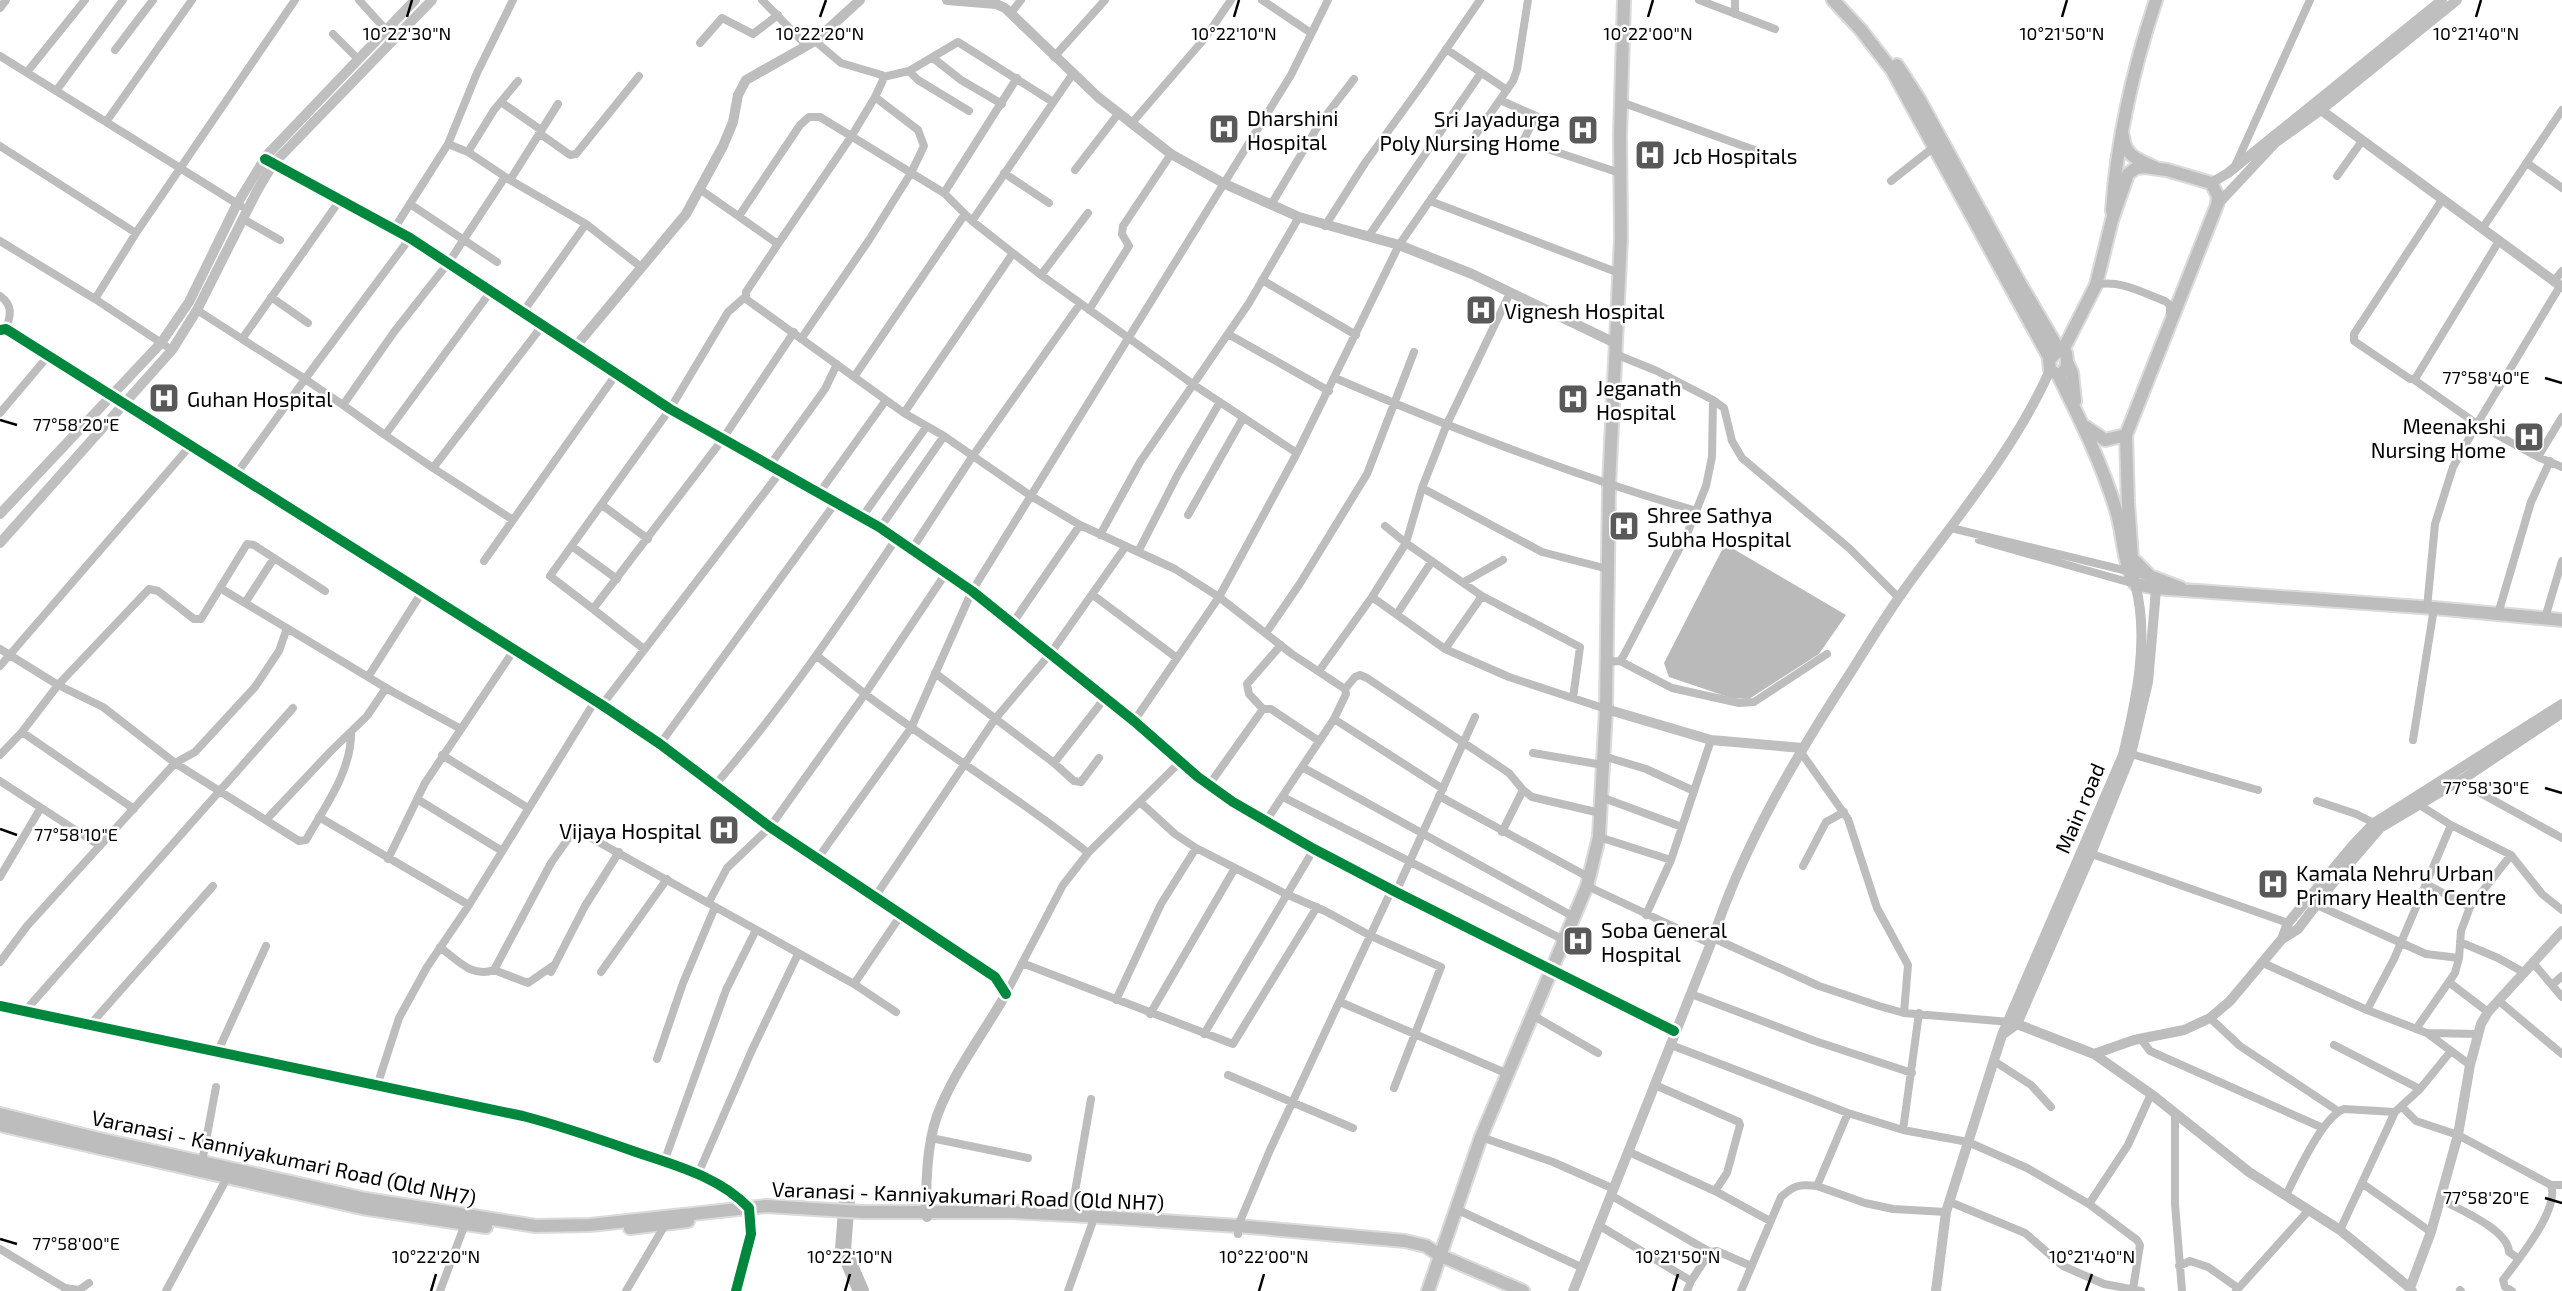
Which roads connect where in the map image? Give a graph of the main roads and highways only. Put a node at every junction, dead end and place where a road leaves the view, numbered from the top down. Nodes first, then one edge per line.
1 (415, 0) edge
2 (432, 0) edge
3 (1624, 0) edge
4 (1833, 0) edge
5 (1844, 0) edge
6 (2156, 0) edge
7 (2442, 0) edge
8 (2457, 0) edge
9 (2410, 34) junction
10 (2122, 125) junction
11 (269, 162) junction
12 (2158, 169) junction
13 (2211, 183) junction
14 (2217, 205) junction
15 (242, 211) junction
16 (2112, 220) junction
17 (2042, 322) junction
18 (2075, 326) junction
19 (2056, 361) junction
20 (119, 398) junction
21 (2080, 419) junction
22 (2126, 435) junction
23 (0, 514) edge
24 (0, 543) edge
25 (2132, 578) junction
26 (2153, 582) junction
27 (2562, 620) edge
28 (1606, 709) junction
29 (1801, 750) junction
30 (2087, 852) junction
31 (2562, 931) edge
32 (0, 1114) edge
33 (0, 1125) edge
34 (179, 1162) junction
35 (750, 1212) junction
36 (926, 1214) junction
37 (546, 1230) junction
38 (1238, 1230) junction
39 (1439, 1255) junction
40 (2410, 1290) edge
41 (1420, 1291) edge
42 (1428, 1291) edge
43 (1523, 1291) edge
44 (1573, 1291) edge
45 (1937, 1291) edge

1 - 11 main road
2 - 11 main road
3 - 28 main road
4 - 19 main road
5 - 17 main road
6 - 10 main road
7 - 9 main road
8 - 9 main road
9 - 13 main road
9 - 14 main road
10 - 12 main road
10 - 16 main road
11 - 15 main road
12 - 13 main road
12 - 16 main road
13 - 14 main road
14 - 22 main road
15 - 20 main road
15 - 20 main road
16 - 18 main road
17 - 18 main road
17 - 19 main road
18 - 19 main road
19 - 21 main road
19 - 21 main road
19 - 29 main road
20 - 23 main road
20 - 24 main road
21 - 22 main road
21 - 25 main road
22 - 26 main road
25 - 26 main road
25 - 30 main road, Main road
26 - 27 main road
26 - 30 main road, Main road
28 - 29 main road
28 - 39 main road
29 - 44 main road
30 - 45 main road, Main road
31 - 40 main road
32 - 34 main road, Varanasi - Kanniyakumari Road (Old NH7)
33 - 34 main road, Varanasi - Kanniyakumari Road (Old NH7)
34 - 37 main road, Varanasi - Kanniyakumari Road (Old NH7)
34 - 37 main road, Varanasi - Kanniyakumari Road (Old NH7)
35 - 36 main road, Varanasi - Kanniyakumari Road (Old NH7)
35 - 37 main road, Varanasi - Kanniyakumari Road (Old NH7)
35 - 37 main road, Varanasi - Kanniyakumari Road (Old NH7)
36 - 38 main road, Varanasi - Kanniyakumari Road (Old NH7)
36 - 38 main road, Varanasi - Kanniyakumari Road (Old NH7)
38 - 39 main road, Varanasi - Kanniyakumari Road (Old NH7)
39 - 41 main road
39 - 42 main road
39 - 43 main road, Varanasi - Kanniyakumari Road (Old NH7)

